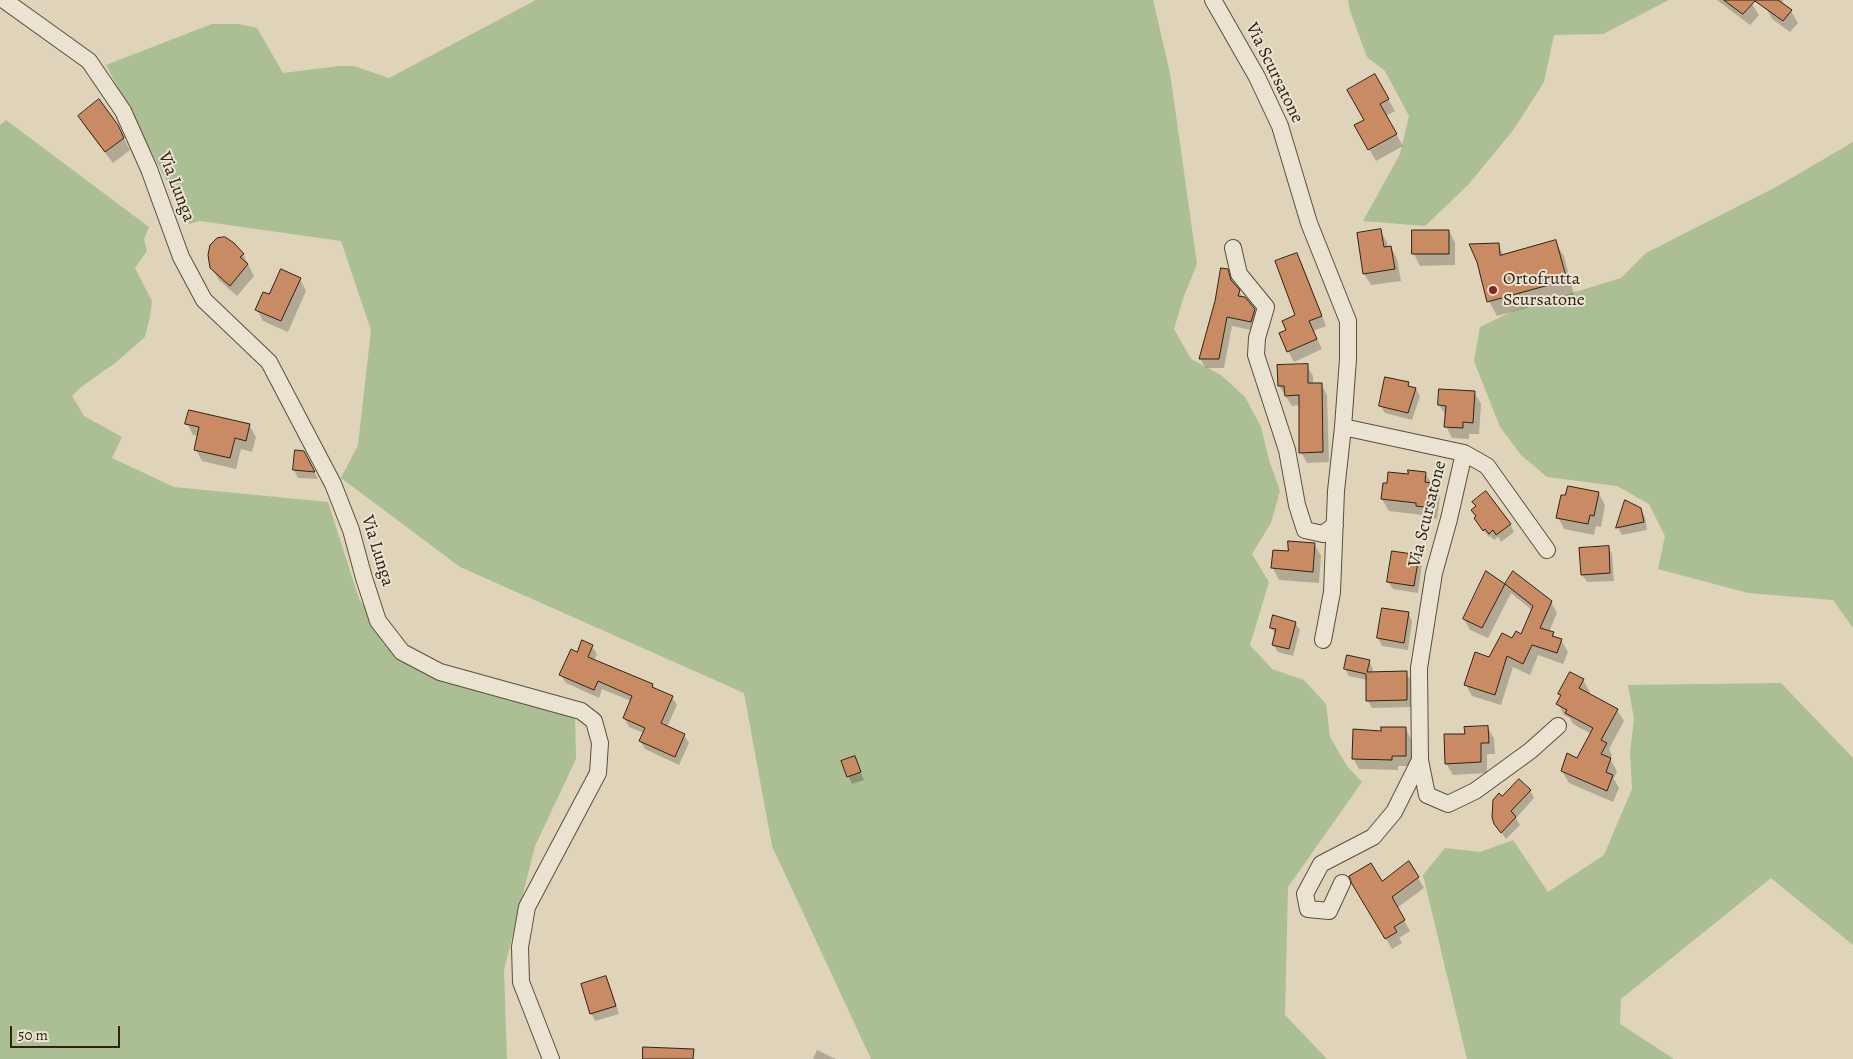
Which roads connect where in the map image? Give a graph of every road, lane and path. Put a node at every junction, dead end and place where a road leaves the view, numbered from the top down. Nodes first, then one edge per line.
1 (4, 0) edge
2 (1213, 0) edge
3 (1233, 248) dead end
4 (1344, 427) junction
5 (1464, 453) junction
6 (1335, 525) junction
7 (1547, 550) dead end
8 (1323, 640) dead end
9 (1558, 726) dead end
10 (1420, 760) junction
11 (1342, 883) dead end
12 (551, 1059) edge

1 - 12 street, Via Lunga
2 - 4 street, Via Scursatone
3 - 6 street
4 - 5 street, Via Scursatone
4 - 6 street
5 - 7 street
5 - 10 street, Via Scursatone
6 - 8 street
9 - 10 street, Via Scursatone
10 - 11 street

